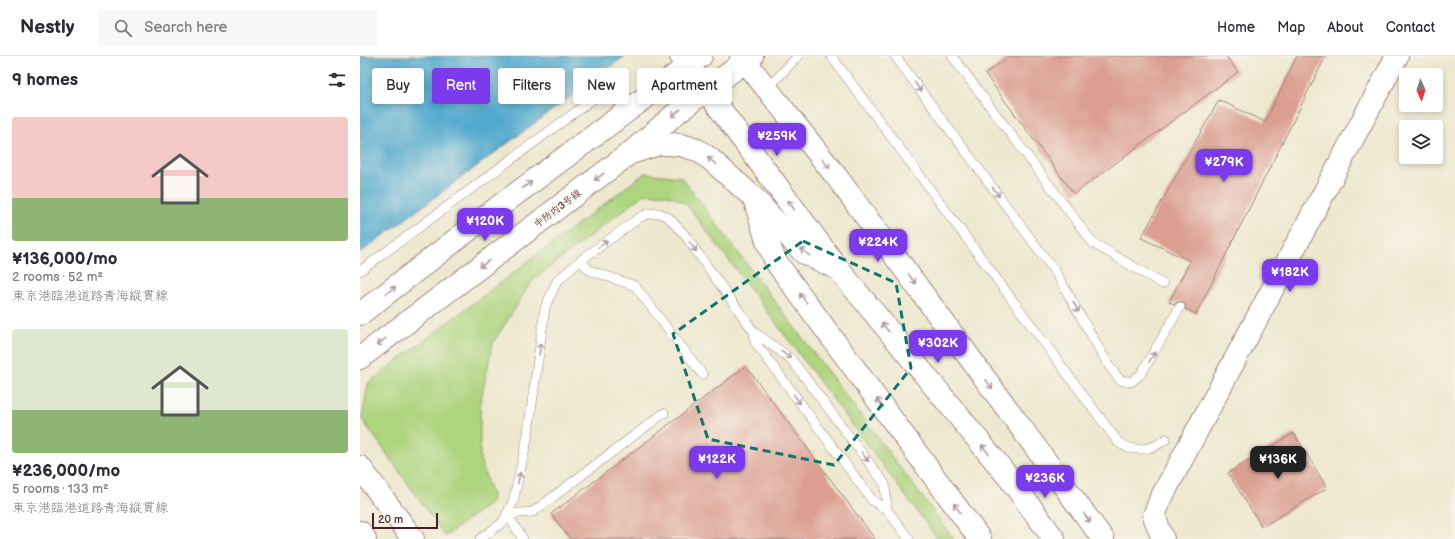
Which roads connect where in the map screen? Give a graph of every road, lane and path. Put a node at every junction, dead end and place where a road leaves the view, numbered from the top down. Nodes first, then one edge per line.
1 (798, 56) edge
2 (831, 56) edge
3 (895, 56) edge
4 (952, 56) edge
5 (1398, 56) edge
6 (746, 58) edge
7 (690, 59) edge
8 (695, 68) edge
9 (732, 69) edge
10 (767, 89) junction
11 (586, 104) edge
12 (689, 104) edge
13 (717, 104) edge
14 (630, 153) junction
15 (754, 198) junction
16 (582, 260) junction
17 (839, 270) junction
18 (360, 271) edge
19 (1162, 284) dead end
20 (1180, 307) dead end
21 (360, 314) edge
22 (754, 332) junction
23 (360, 358) edge
24 (703, 375) dead end
25 (664, 413) dead end
26 (1166, 439) dead end
27 (360, 467) edge
28 (887, 510) junction
29 (507, 514) junction
30 (360, 532) edge
31 (365, 539) edge
32 (413, 539) edge
33 (480, 539) edge
34 (523, 539) edge
35 (908, 539) edge
36 (980, 539) edge
37 (1054, 539) edge
38 (1103, 539) edge
39 (1163, 539) edge

1 - 10 lane
2 - 26 lane
3 -> 20 lane
4 - 19 lane
5 - 39 street
6 - 9 street, 中防内3号線
6 - 10 street
7 - 8 street
21 -> 7 street
10 -> 38 street
11 - 18 lane
12 -> 14 street, 中防内3号線
17 -> 13 street
15 -> 14 street
14 -> 23 street, 中防内3号線
17 -> 15 street
36 -> 15 street
16 -> 22 lane
16 - 24 lane
29 -> 16 lane
37 -> 17 street
22 -> 28 lane
22 -> 28 lane
25 - 29 lane
27 - 32 street
28 - 35 lane
29 - 33 lane
29 - 34 lane
30 - 31 street

